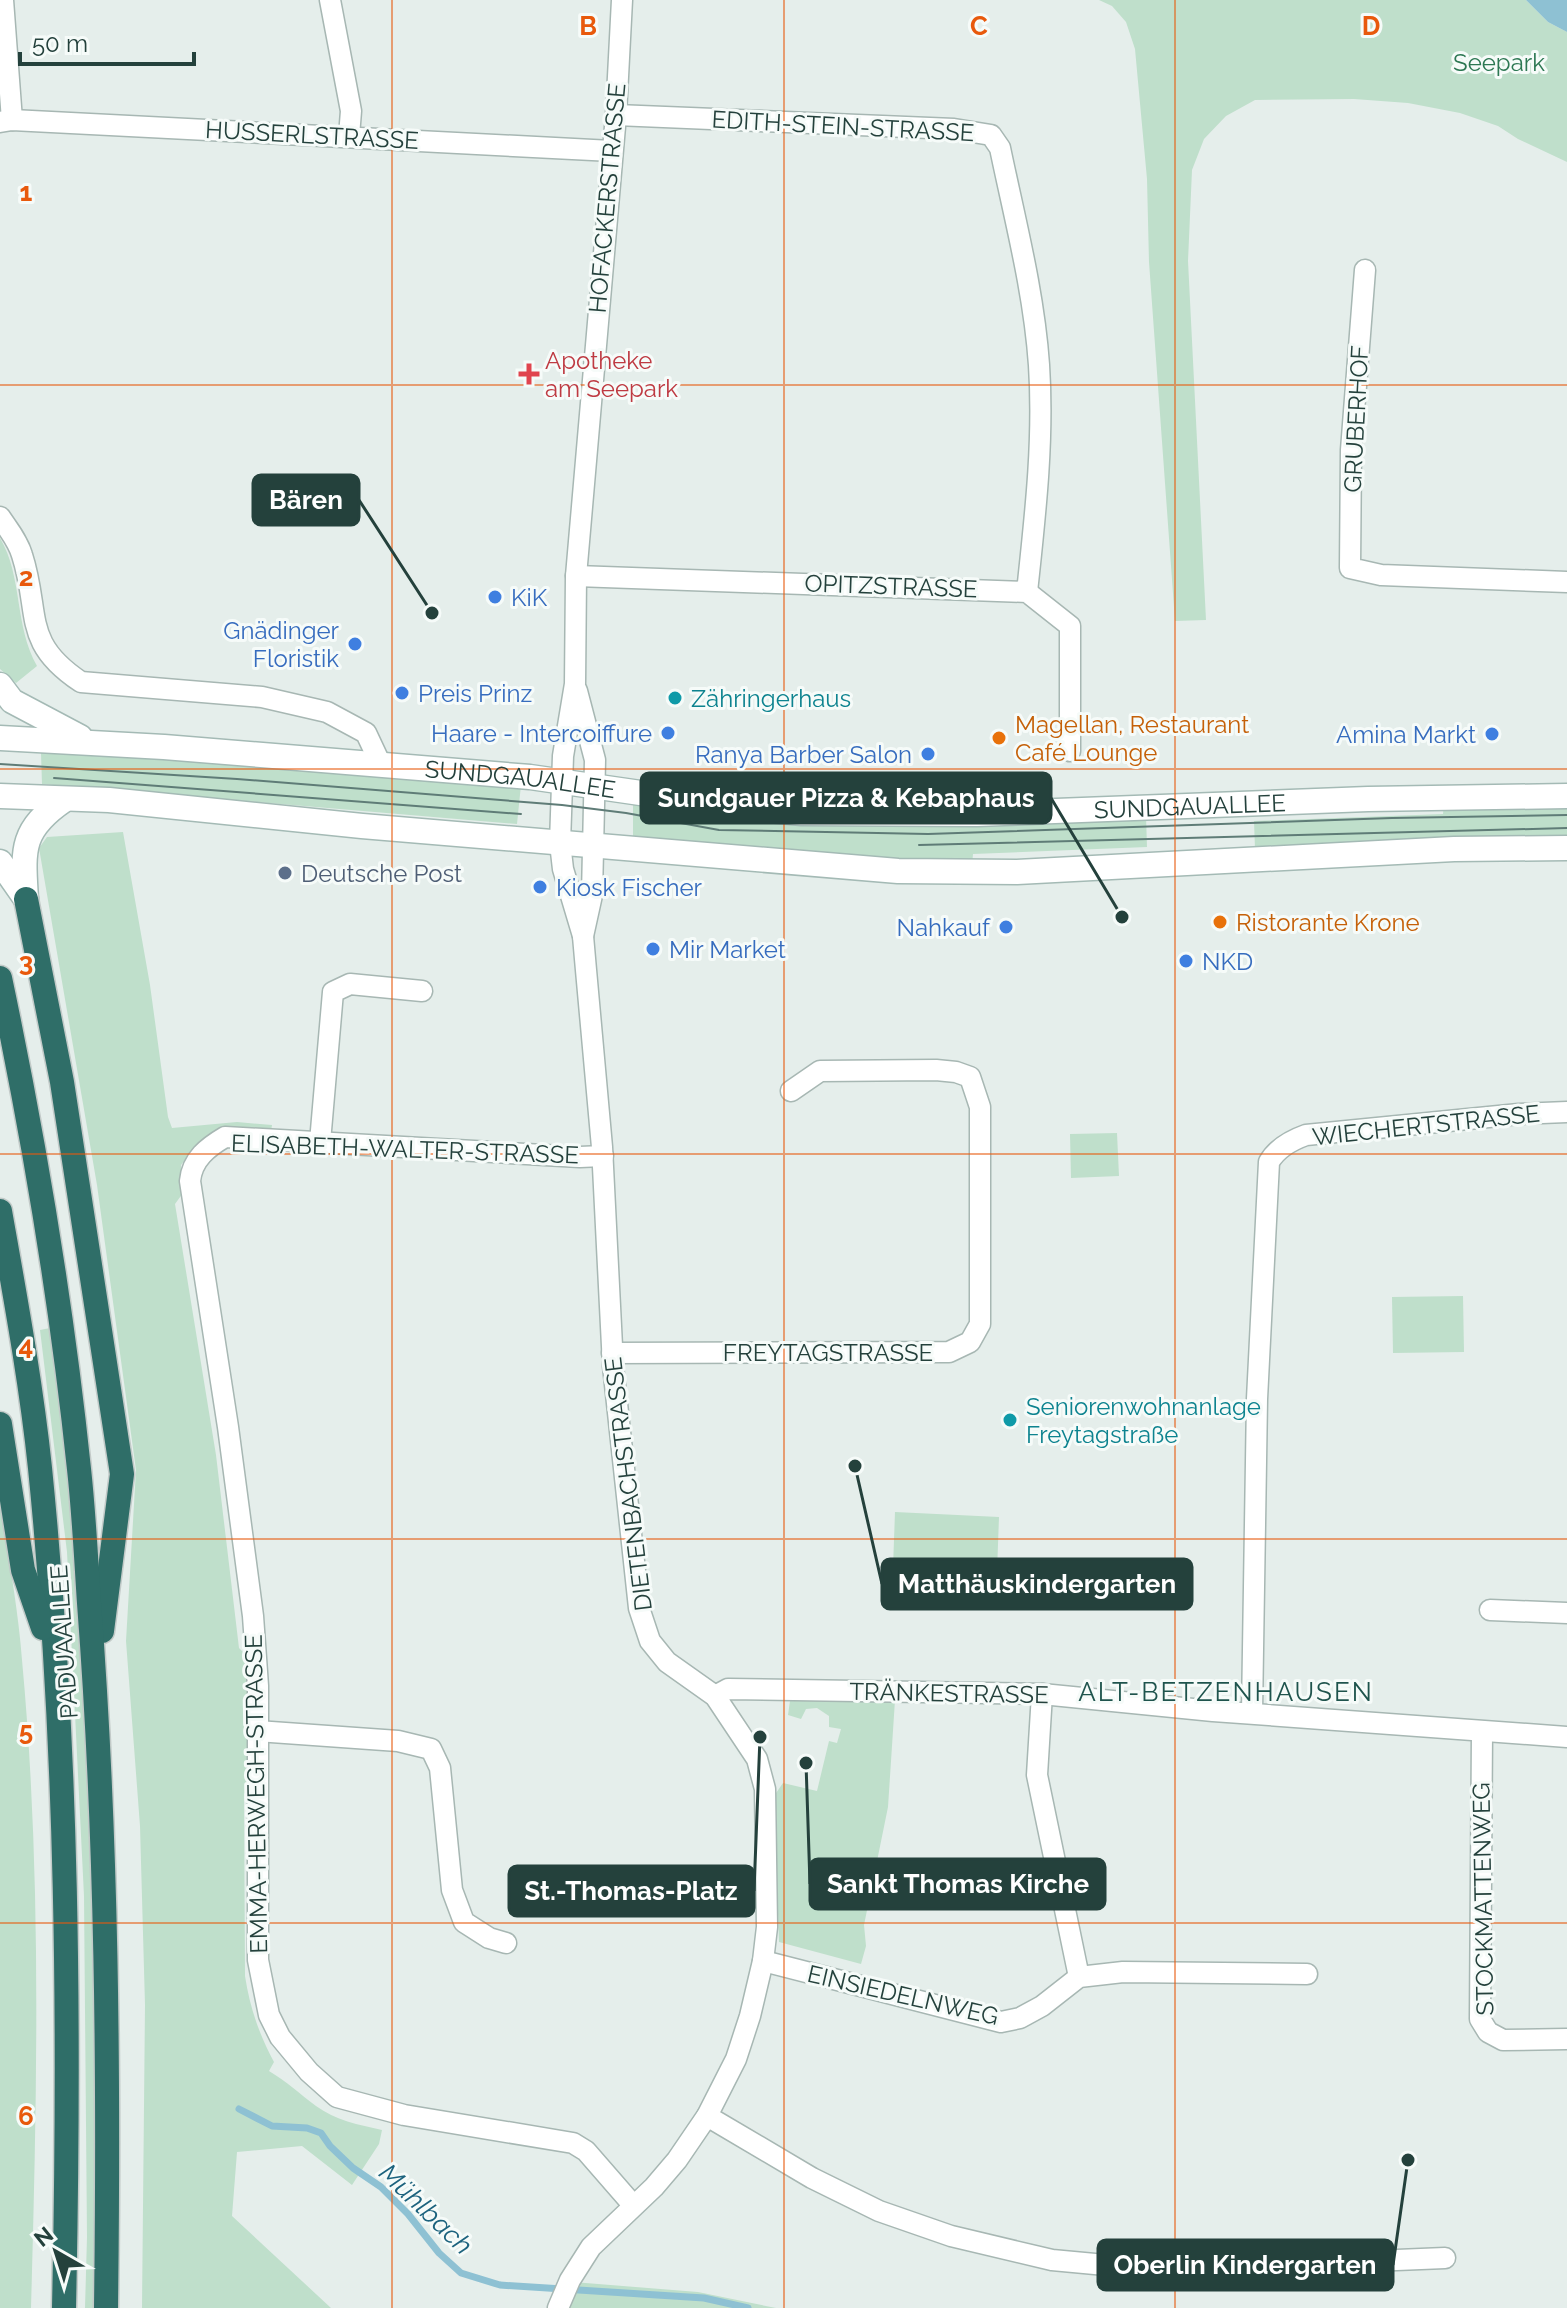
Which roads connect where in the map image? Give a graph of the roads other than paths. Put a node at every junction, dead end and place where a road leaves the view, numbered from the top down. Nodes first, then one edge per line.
1 (3, 0) edge
2 (330, 0) edge
3 (622, 0) edge
4 (616, 115) junction
5 (6, 121) edge
6 (349, 136) junction
7 (612, 151) junction
8 (1365, 270) dead end
9 (0, 517) edge
10 (576, 576) junction
11 (1567, 582) edge
12 (1027, 592) junction
13 (575, 684) junction
14 (0, 685) edge
15 (0, 738) edge
16 (44, 740) junction
17 (89, 742) junction
18 (1070, 751) dead end
19 (0, 752) edge
20 (381, 765) junction
21 (563, 794) junction
22 (0, 796) edge
23 (1567, 796) edge
24 (594, 798) junction
25 (64, 800) junction
26 (560, 843) junction
27 (593, 845) junction
28 (1567, 848) edge
29 (0, 862) edge
30 (26, 899) junction
31 (583, 936) junction
32 (0, 978) edge
33 (422, 991) dead end
34 (791, 1091) dead end
35 (1567, 1112) edge
36 (320, 1142) junction
37 (208, 1147) joint
38 (603, 1156) junction
39 (0, 1211) edge
40 (612, 1353) junction
41 (0, 1424) edge
42 (1490, 1610) dead end
43 (1567, 1613) edge
44 (55, 1664) junction
45 (96, 1685) junction
46 (1042, 1694) junction
47 (715, 1696) junction
48 (1252, 1712) junction
49 (257, 1731) junction
50 (1482, 1732) junction
51 (1567, 1737) edge
52 (506, 1943) dead end
53 (763, 1961) junction
54 (1307, 1974) dead end
55 (1079, 1977) junction
56 (1567, 2039) edge
57 (707, 2116) junction
58 (633, 2205) junction
59 (1445, 2258) dead end
60 (560, 2304) edge
61 (64, 2308) edge
62 (106, 2308) edge

1 - 5 street
2 - 6 street
3 - 4 street, HOFACKERSTRASSE
4 - 7 street, HOFACKERSTRASSE
4 - 12 street, EDITH-STEIN-STRASSE
5 - 6 street, HUSSERLSTRASSE
6 - 7 street, HUSSERLSTRASSE
7 - 10 street, HOFACKERSTRASSE
8 - 11 street, GRUBERHOF
9 - 20 street
10 - 12 street, OPITZSTRASSE
10 - 13 street, HOFACKERSTRASSE
12 - 18 street
13 - 21 street, HOFACKERSTRASSE
13 - 24 street, HOFACKERSTRASSE
14 - 17 street
15 - 16 street, SUNDGAUALLEE
16 - 17 street, SUNDGAUALLEE
16 - 19 street
17 - 20 street, SUNDGAUALLEE
20 - 21 street, SUNDGAUALLEE
21 - 24 street, SUNDGAUALLEE
21 - 26 street, DIETENBACHSTRASSE
22 - 25 street
23 - 24 street, SUNDGAUALLEE
24 - 27 street, DIETENBACHSTRASSE
25 - 26 street
25 - 30 street
26 - 27 street
26 - 31 street, DIETENBACHSTRASSE
27 - 28 street
27 - 31 street, DIETENBACHSTRASSE
29 - 30 street
30 - 45 highway
31 - 38 street, DIETENBACHSTRASSE
32 - 45 highway, PADUAALLEE
33 - 36 street
34 - 40 street, FREYTAGSTRASSE
35 - 48 street, WIECHERTSTRASSE
36 - 37 street, ELISABETH-WALTER-STRASSE
36 - 38 street, ELISABETH-WALTER-STRASSE
37 - 49 street, EMMA-HERWEGH-STRASSE
38 - 40 street, DIETENBACHSTRASSE
39 - 44 highway, PADUAALLEE
40 - 47 street, DIETENBACHSTRASSE
41 - 44 highway
42 - 43 street
44 - 61 highway, PADUAALLEE
45 - 62 highway, PADUAALLEE
46 - 47 street, TRÄNKESTRASSE
46 - 48 street, TRÄNKESTRASSE
46 - 55 street
47 - 53 street, DIETENBACHSTRASSE
48 - 50 street, TRÄNKESTRASSE
49 - 52 street
49 - 58 street, EMMA-HERWEGH-STRASSE
50 - 51 street, TRÄNKESTRASSE
50 - 56 street, STOCKMATTENWEG
53 - 55 street, EINSIEDELNWEG
53 - 57 street, DIETENBACHSTRASSE
54 - 55 street
57 - 58 street, DIETENBACHSTRASSE
57 - 59 street
58 - 60 street, DIETENBACHSTRASSE

